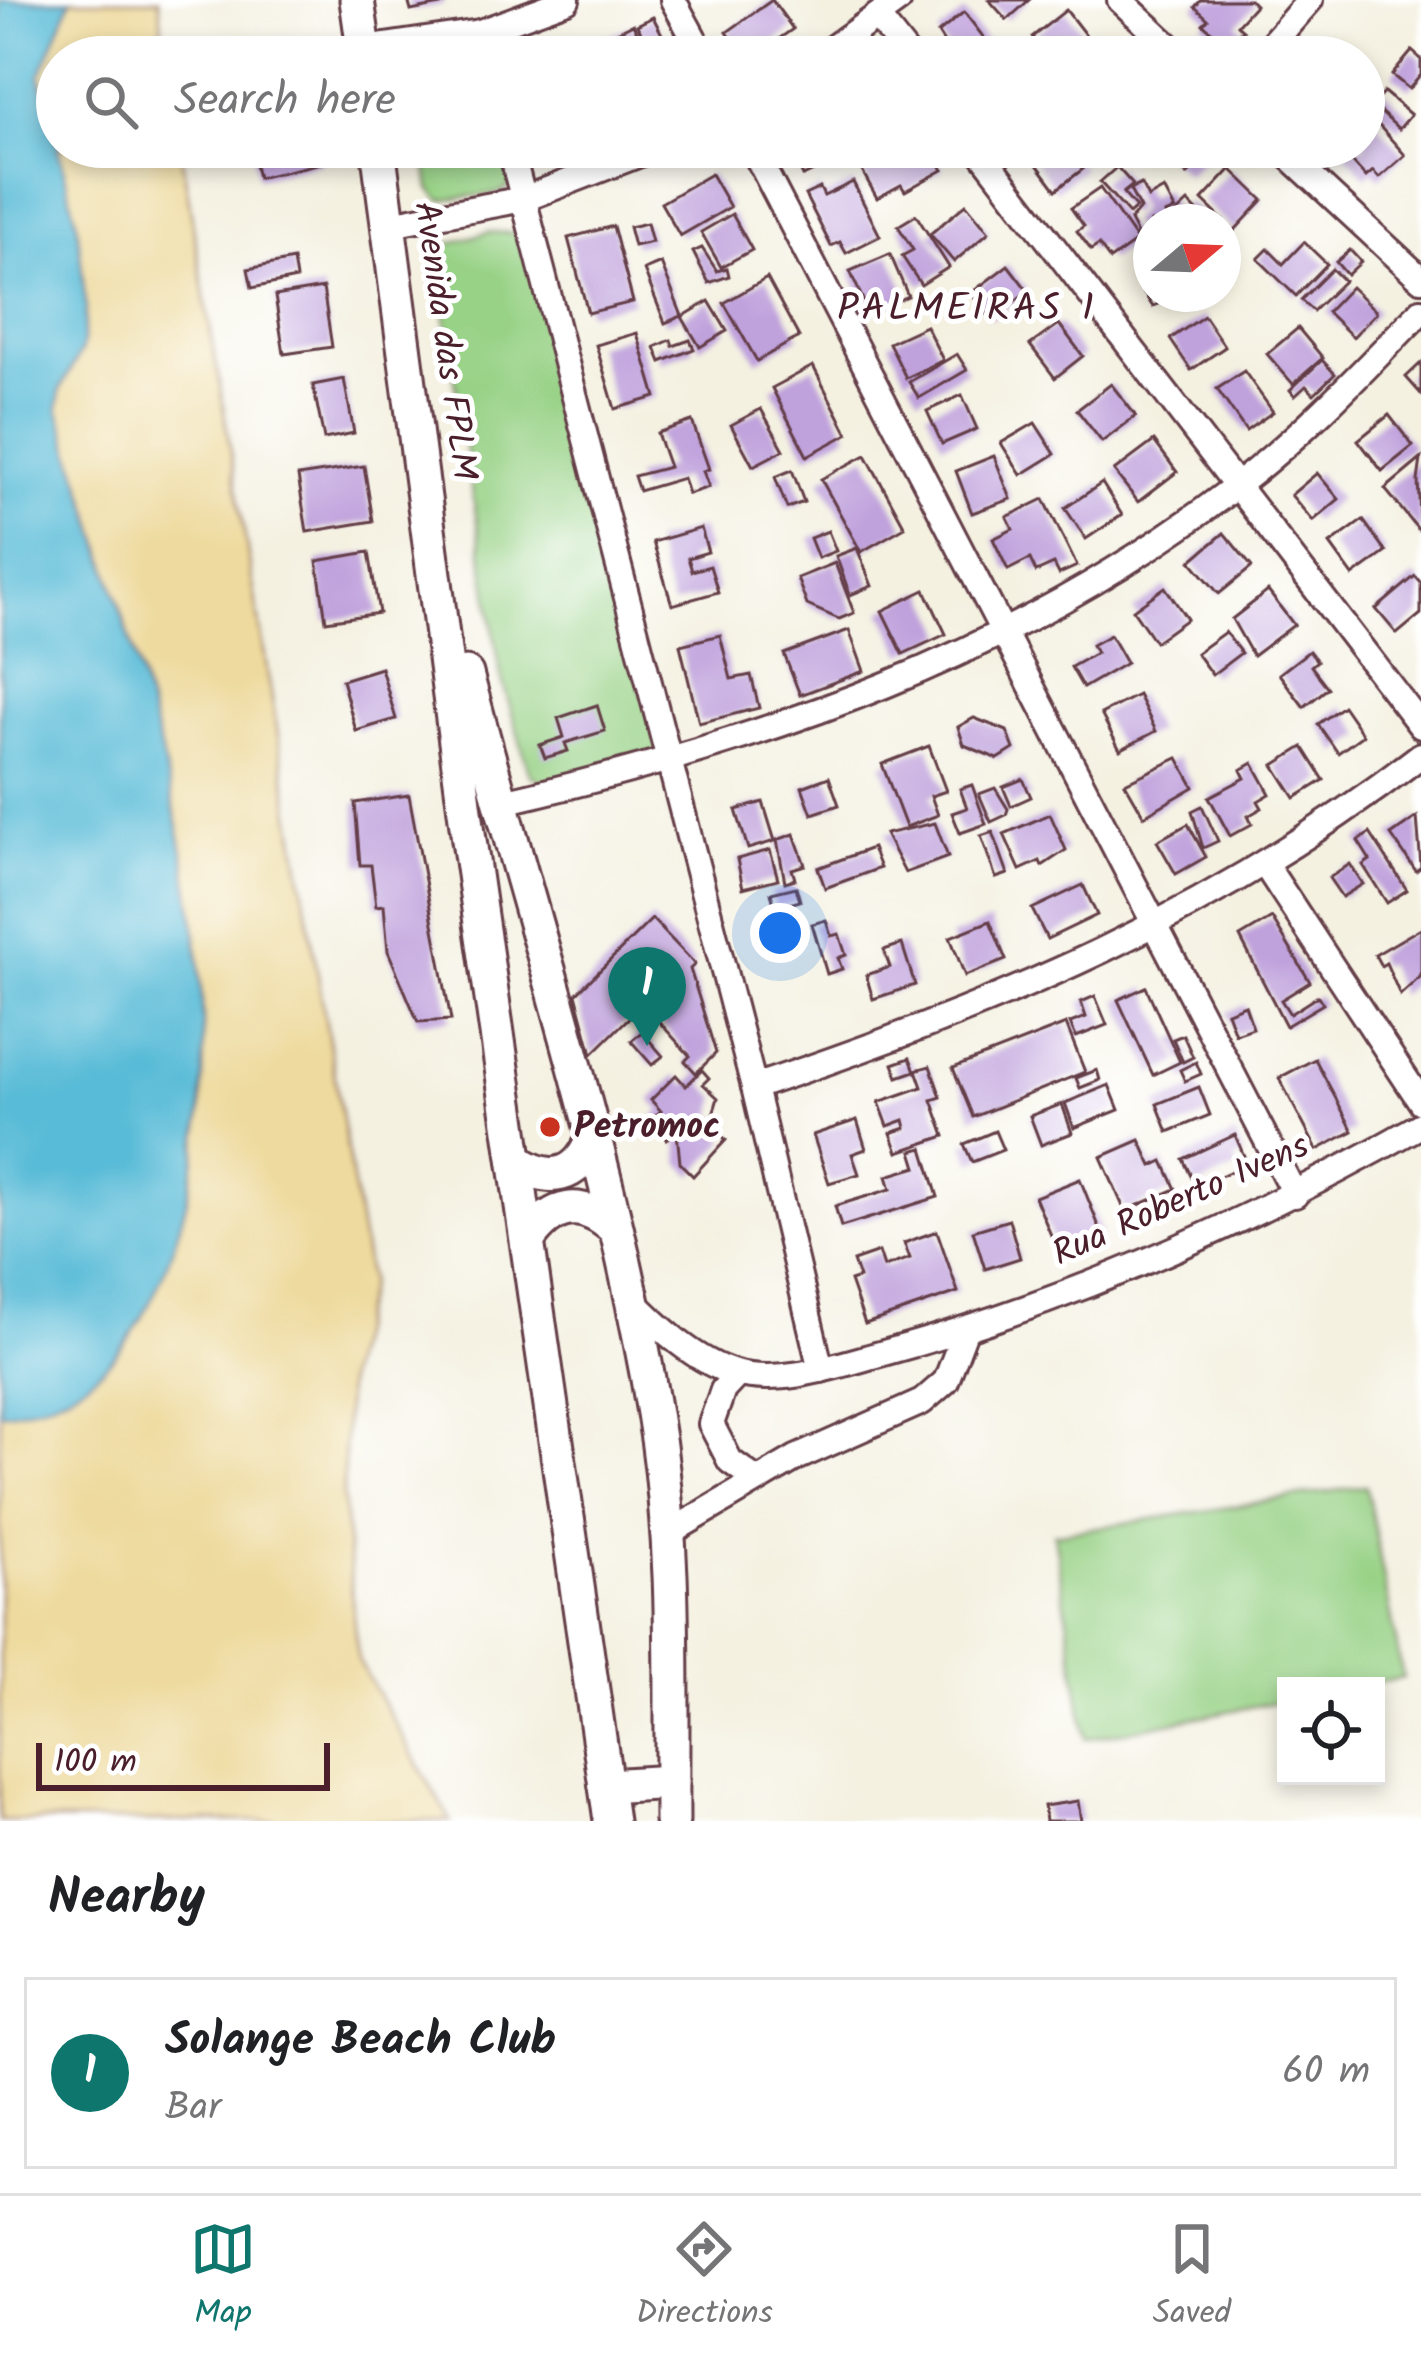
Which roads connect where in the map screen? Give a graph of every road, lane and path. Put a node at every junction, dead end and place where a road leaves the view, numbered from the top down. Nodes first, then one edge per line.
1 (357, 0) edge
2 (567, 0) edge
3 (673, 0) edge
4 (899, 0) edge
5 (1120, 0) edge
6 (1310, 0) edge
7 (879, 19) junction
8 (480, 32) junction
9 (362, 36) edge
10 (458, 36) edge
11 (481, 36) edge
12 (693, 36) edge
13 (853, 36) edge
14 (892, 36) edge
15 (1159, 36) edge
16 (1278, 36) edge
17 (381, 168) edge
18 (516, 168) edge
19 (604, 168) edge
20 (763, 168) edge
21 (993, 168) edge
22 (1302, 168) edge
23 (524, 199) junction
24 (390, 224) junction
25 (1421, 278) edge
26 (1421, 311) edge
27 (1236, 486) junction
28 (432, 545) junction
29 (1001, 632) junction
30 (1421, 726) edge
31 (1421, 755) edge
32 (667, 764) junction
33 (499, 803) junction
34 (1266, 866) junction
35 (1153, 929) junction
36 (754, 1087) junction
37 (1421, 1102) edge
38 (1421, 1125) edge
39 (592, 1141) junction
40 (518, 1162) junction
41 (1295, 1195) junction
42 (613, 1227) junction
43 (529, 1238) junction
44 (630, 1298) junction
45 (964, 1330) junction
46 (820, 1370) junction
47 (738, 1374) junction
48 (755, 1479) junction
49 (669, 1533) junction
50 (672, 1782) junction
51 (606, 1786) junction
52 (611, 1821) edge
53 (672, 1821) edge

1 - 9 street
2 - 8 street
3 - 12 street
4 - 7 street
5 - 15 street
6 - 16 street
7 - 13 street
7 - 14 street
8 - 10 street
8 - 11 street
17 - 24 street, Avenida das FPLM
18 - 23 street
19 - 23 street
20 - 29 street
21 - 27 street
22 - 25 street
23 - 24 street
23 - 32 street
24 - 28 street, Avenida das FPLM
26 - 27 street
27 - 29 street
27 - 30 street
28 - 33 street
28 - 40 street
29 - 32 street
29 - 35 street
31 - 34 street
32 - 33 street
32 - 36 street
33 - 39 street
34 - 35 street
34 - 37 street
35 - 36 street
35 - 41 street
36 - 46 street
38 - 41 street, Rua Roberto Ivens
39 - 40 street
39 - 42 street
40 - 43 street
41 - 45 street, Rua Roberto Ivens
42 - 43 street
42 - 44 street
43 - 51 street
44 - 47 street
44 - 49 street
45 - 46 street, Rua Roberto Ivens
45 - 48 street
46 - 47 street, Rua Roberto Ivens
47 - 48 street
48 - 49 street
49 - 50 street
50 - 51 street
50 - 53 street
51 - 52 street

